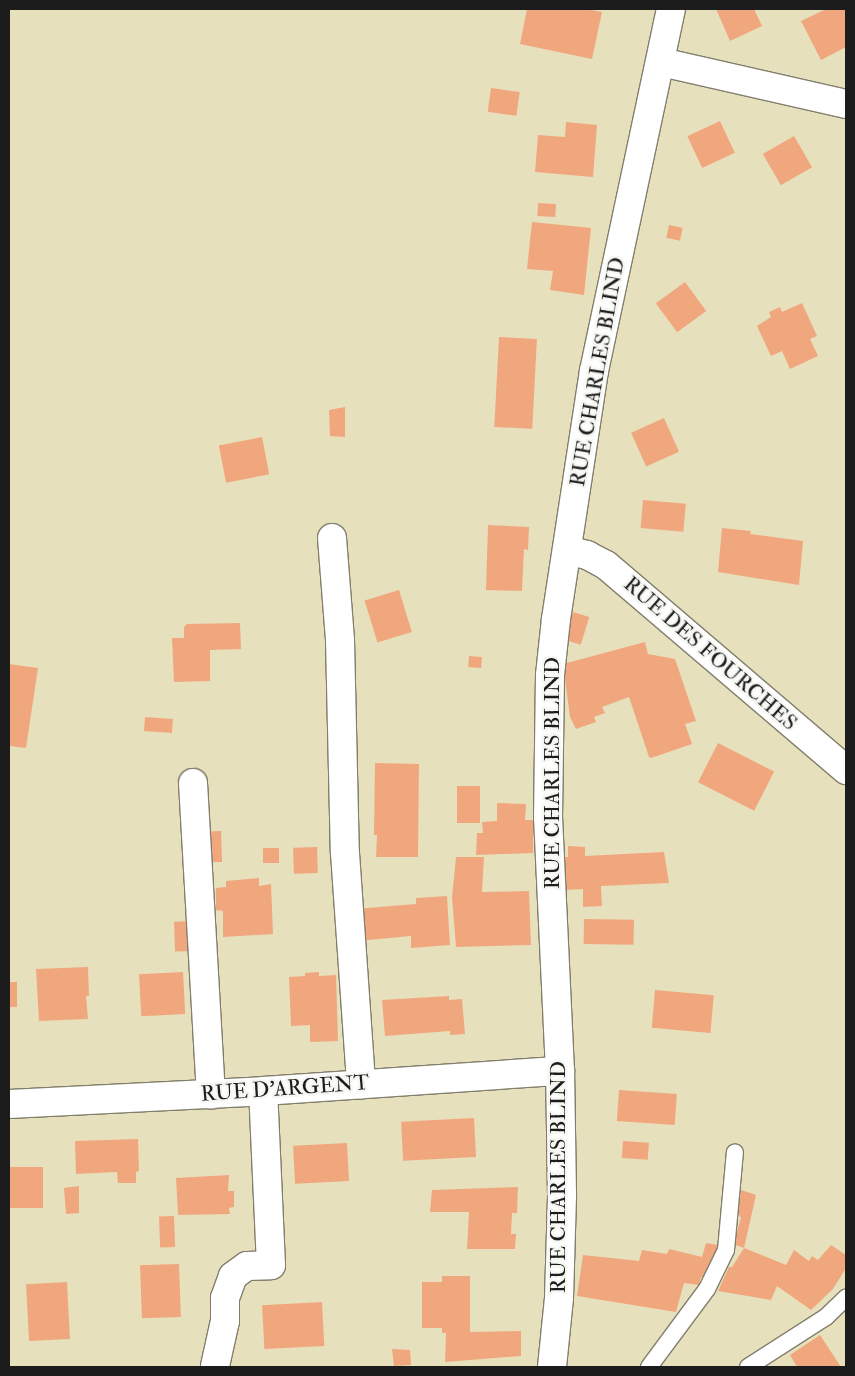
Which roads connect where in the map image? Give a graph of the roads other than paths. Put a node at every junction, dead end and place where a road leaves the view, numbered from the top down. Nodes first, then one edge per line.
1 (671, 9) edge
2 (661, 62) junction
3 (846, 104) edge
4 (332, 538) dead end
5 (567, 550) junction
6 (846, 770) edge
7 (194, 783) dead end
8 (560, 1071) junction
9 (361, 1084) junction
10 (263, 1091) junction
11 (211, 1094) junction
12 (9, 1104) edge
13 (735, 1152) dead end
14 (846, 1298) edge
15 (215, 1366) dead end
16 (552, 1367) edge
17 (649, 1367) edge
18 (748, 1367) edge

1 - 2 street, RUE CHARLES BLIND
2 - 3 street
2 - 5 street, RUE CHARLES BLIND
4 - 9 street
5 - 6 street, RUE DES FOURCHES
5 - 8 street, RUE CHARLES BLIND
7 - 11 street
8 - 9 street, RUE D'ARGENT
8 - 16 street, RUE CHARLES BLIND
9 - 10 street, RUE D'ARGENT
10 - 11 street, RUE D'ARGENT
10 - 15 street
11 - 12 street, RUE D'ARGENT
13 - 17 lane
14 - 18 lane

